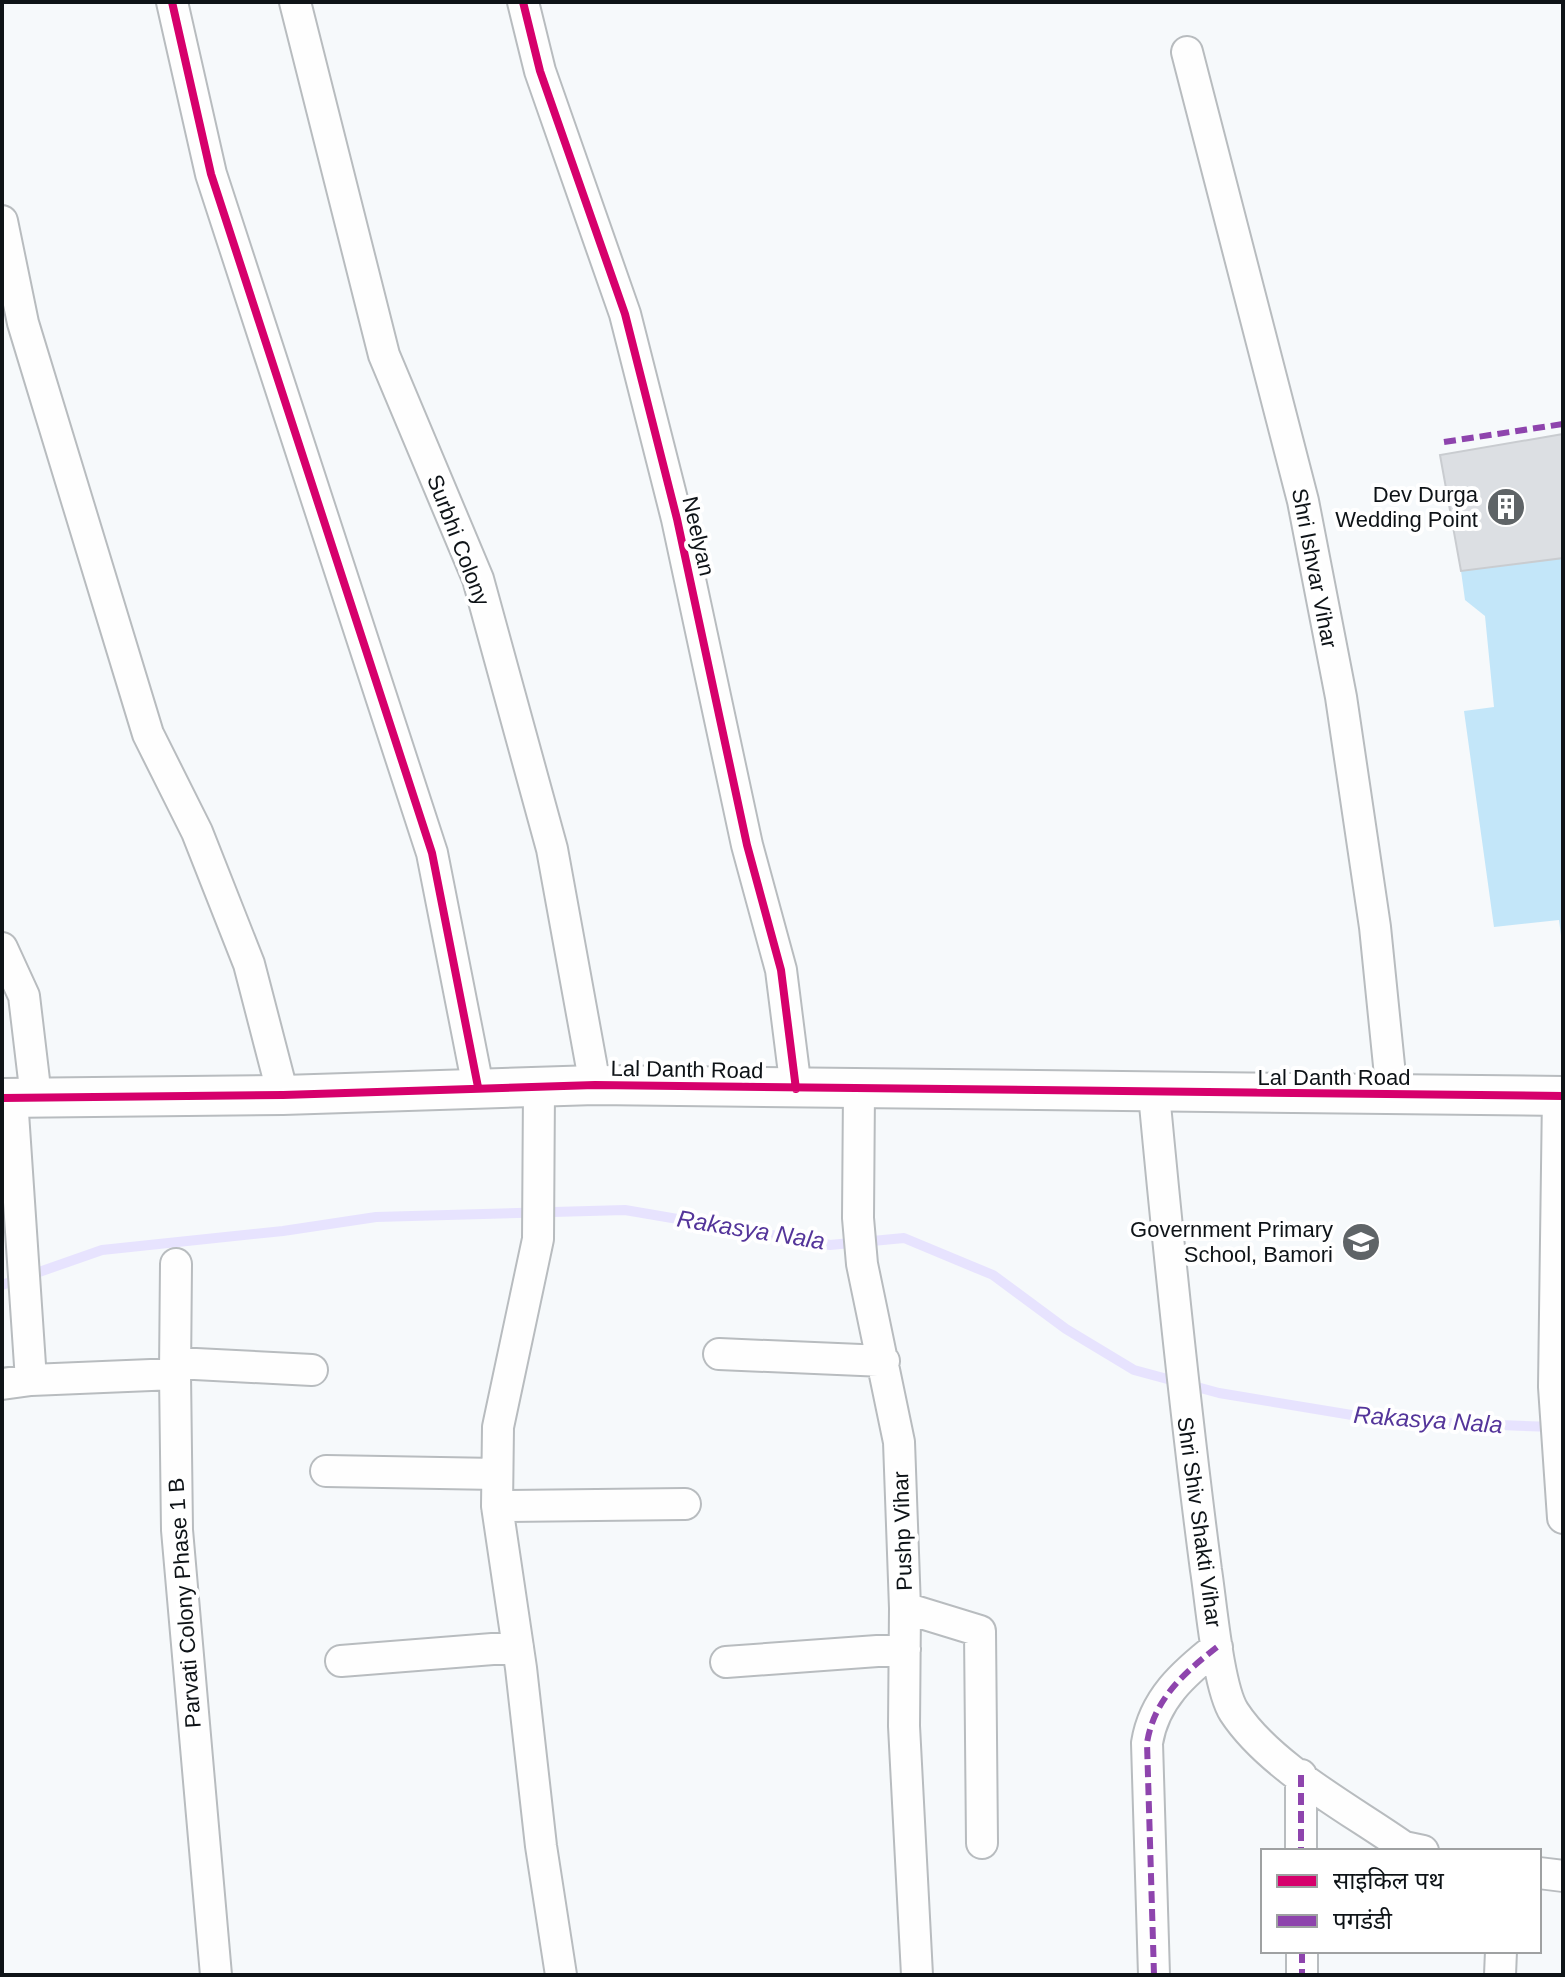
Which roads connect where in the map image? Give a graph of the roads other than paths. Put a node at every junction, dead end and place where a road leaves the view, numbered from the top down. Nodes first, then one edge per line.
1 (172, 2) edge
2 (295, 2) edge
3 (523, 2) edge
4 (1187, 52) dead end
5 (2, 221) edge
6 (2, 948) edge
7 (595, 1085) junction
8 (478, 1087) junction
9 (539, 1089) junction
10 (796, 1089) junction
11 (859, 1090) junction
12 (1154, 1094) junction
13 (283, 1095) junction
14 (1392, 1095) junction
15 (1560, 1096) edge
16 (17, 1098) edge
17 (176, 1264) dead end
18 (719, 1354) dead end
19 (884, 1361) junction
20 (175, 1369) junction
21 (312, 1370) dead end
22 (17, 1382) edge
23 (326, 1471) dead end
24 (497, 1474) junction
25 (685, 1504) dead end
26 (497, 1506) junction
27 (1563, 1518) edge
28 (905, 1608) junction
29 (518, 1647) junction
30 (1217, 1647) junction
31 (905, 1649) junction
32 (341, 1661) dead end
33 (726, 1662) dead end
34 (1301, 1775) junction
35 (982, 1843) dead end
36 (1301, 1849) edge
37 (1414, 1849) edge
38 (1541, 1873) edge
39 (1563, 1876) edge
40 (1302, 1953) edge
41 (1501, 1953) edge
42 (216, 1975) edge
43 (561, 1975) edge
44 (917, 1975) edge
45 (1154, 1975) edge
46 (1302, 1975) edge
47 (1500, 1975) edge

1 - 8 street
2 - 7 street, Surbhi Colony
3 - 10 street, Neelyan
4 - 14 street, Shri Ishvar Vihar
5 - 13 street
6 - 16 street
7 - 9 street, Lal Danth Road
7 - 10 street, Lal Danth Road
8 - 9 street, Lal Danth Road
8 - 13 street, Lal Danth Road
9 - 24 street
10 - 11 street, Lal Danth Road
11 - 12 street, Lal Danth Road
11 - 19 street, Pushp Vihar
12 - 14 street, Lal Danth Road
12 - 30 street, Shri Shiv Shakti Vihar
13 - 16 street, Lal Danth Road
14 - 15 street, Lal Danth Road
15 - 27 street
16 - 22 street
17 - 20 street, Parvati Colony Phase 1 B
18 - 19 street
19 - 28 street, Pushp Vihar
20 - 21 street
20 - 22 street
20 - 42 street, Parvati Colony Phase 1 B
23 - 24 street
24 - 26 street
25 - 26 street
26 - 29 street
28 - 31 street, Pushp Vihar
28 - 35 street
29 - 32 street
29 - 43 street
30 - 34 street, Shri Shiv Shakti Vihar
30 - 45 street
31 - 33 street
31 - 44 street, Pushp Vihar
34 - 36 street
34 - 37 street, Shri Shiv Shakti Vihar
38 - 39 street
40 - 46 street
41 - 47 street

